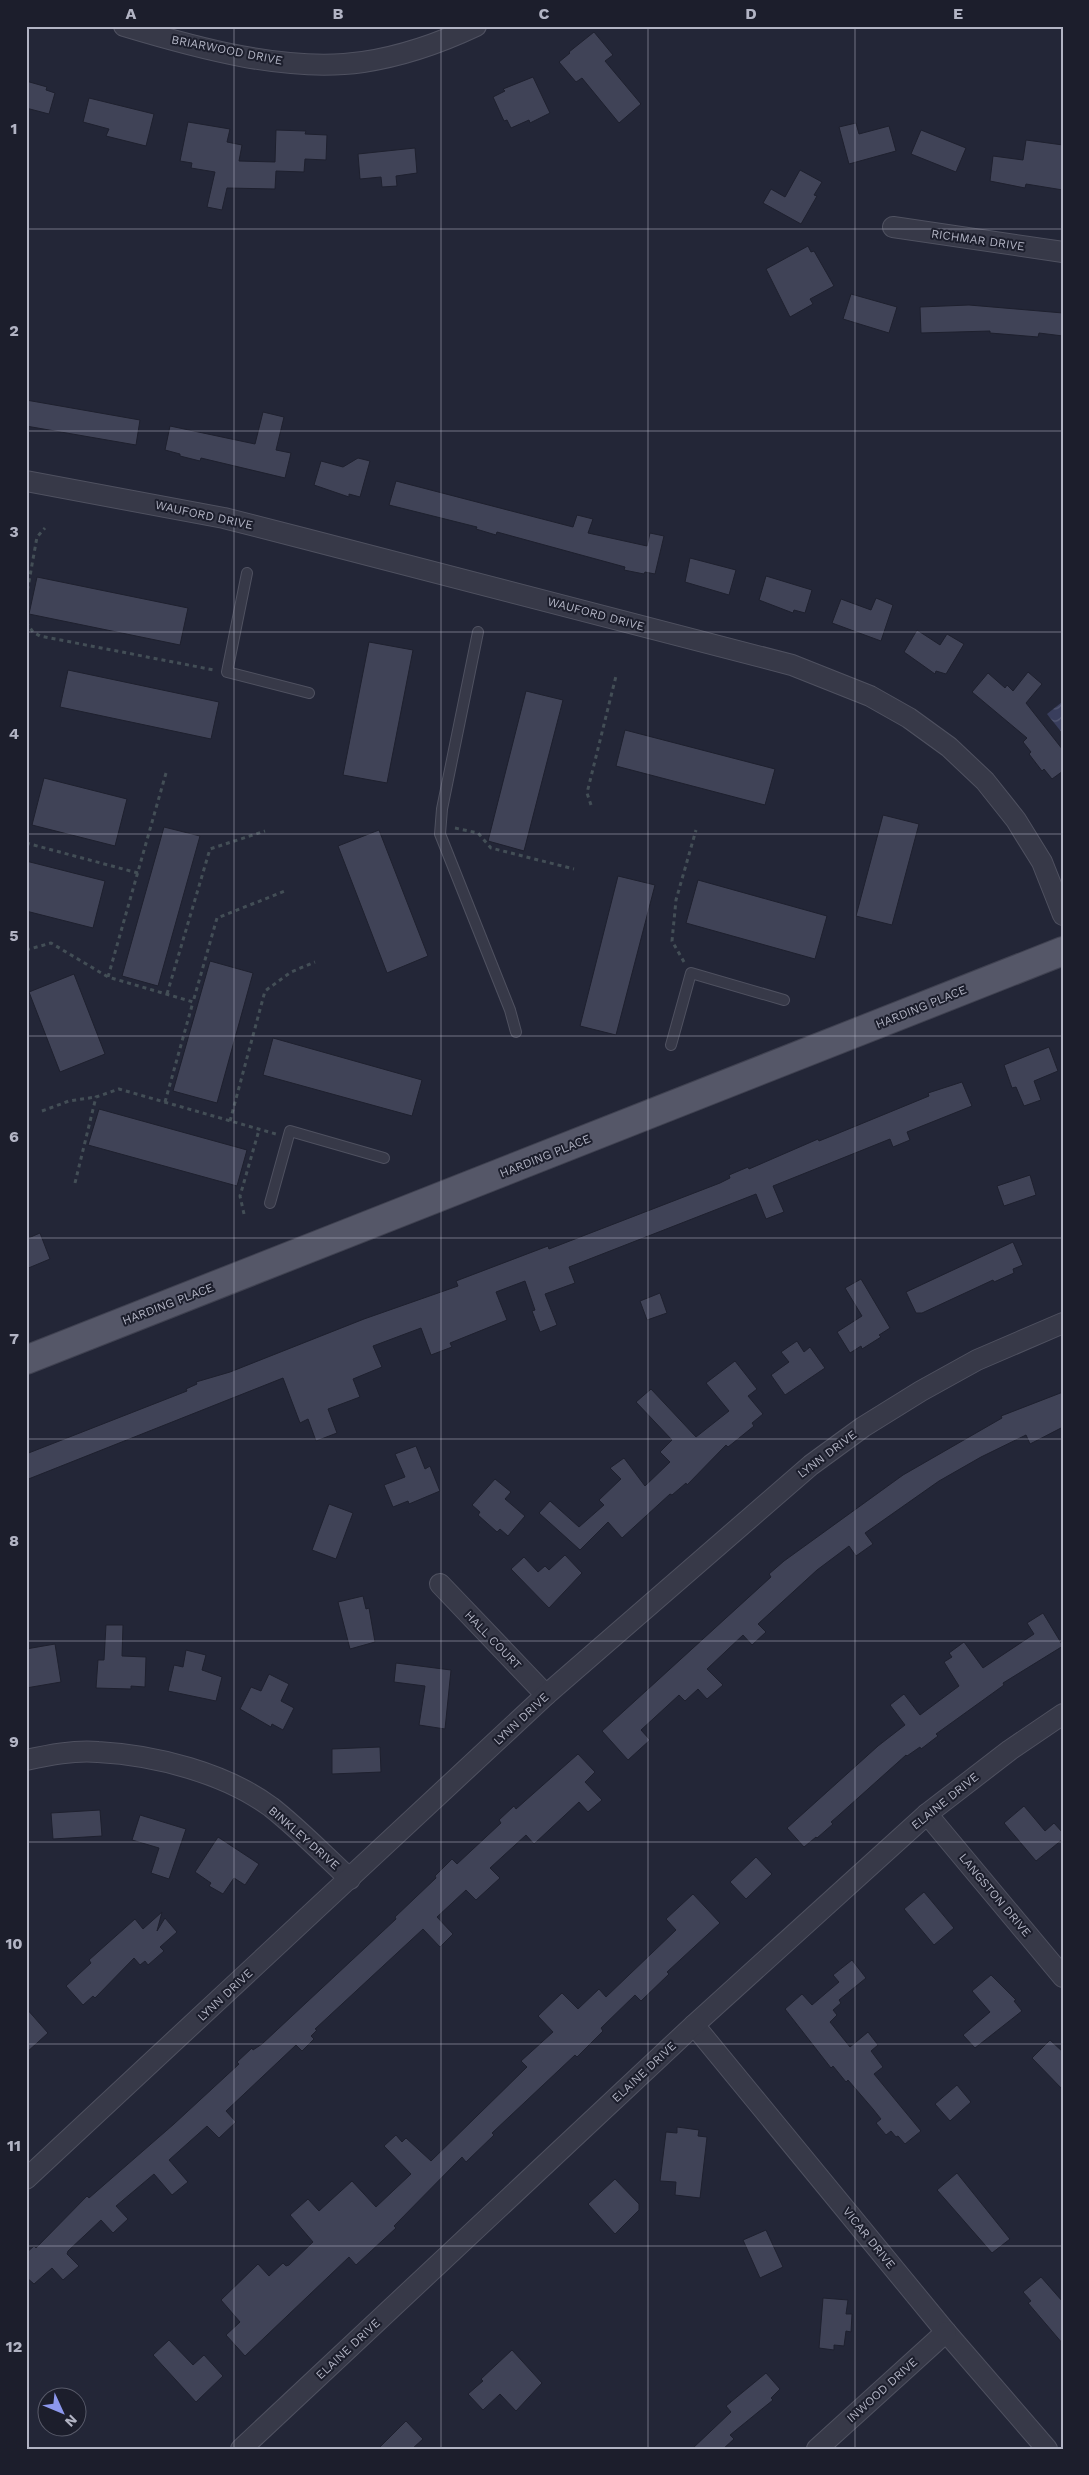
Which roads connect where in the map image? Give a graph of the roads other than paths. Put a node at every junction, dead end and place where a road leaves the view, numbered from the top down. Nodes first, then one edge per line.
1 (124, 26) edge
2 (476, 26) edge
3 (893, 227) dead end
4 (1063, 252) edge
5 (26, 481) edge
6 (247, 573) dead end
7 (478, 632) dead end
8 (309, 693) dead end
9 (1063, 915) edge
10 (1063, 951) edge
11 (784, 1000) dead end
12 (516, 1032) dead end
13 (671, 1046) dead end
14 (384, 1158) dead end
15 (270, 1203) dead end
16 (1063, 1323) edge
17 (26, 1360) edge
18 (440, 1584) dead end
19 (546, 1695) junction
20 (1063, 1714) edge
21 (26, 1760) edge
22 (927, 1814) junction
23 (350, 1879) junction
24 (1063, 1977) edge
25 (694, 2025) junction
26 (26, 2179) edge
27 (946, 2332) junction
28 (241, 2449) edge
29 (817, 2449) edge
30 (1048, 2449) edge

1 - 2 street, BRIARWOOD DRIVE
3 - 4 street, RICHMAR DRIVE
5 - 9 street, WAUFORD DRIVE
6 - 8 lane
7 - 12 lane
10 - 17 main road, HARDING PLACE
11 - 13 lane
14 - 15 lane
16 - 19 street, LYNN DRIVE
18 - 19 street, HALL COURT
19 - 23 street, LYNN DRIVE
20 - 22 street, ELAINE DRIVE
21 - 23 street, BINKLEY DRIVE
22 - 24 street, LANGSTON DRIVE
22 - 25 street, ELAINE DRIVE
23 - 26 street, LYNN DRIVE
25 - 27 street, VICAR DRIVE
25 - 28 street, ELAINE DRIVE
27 - 29 street, INWOOD DRIVE
27 - 30 street, VICAR DRIVE

